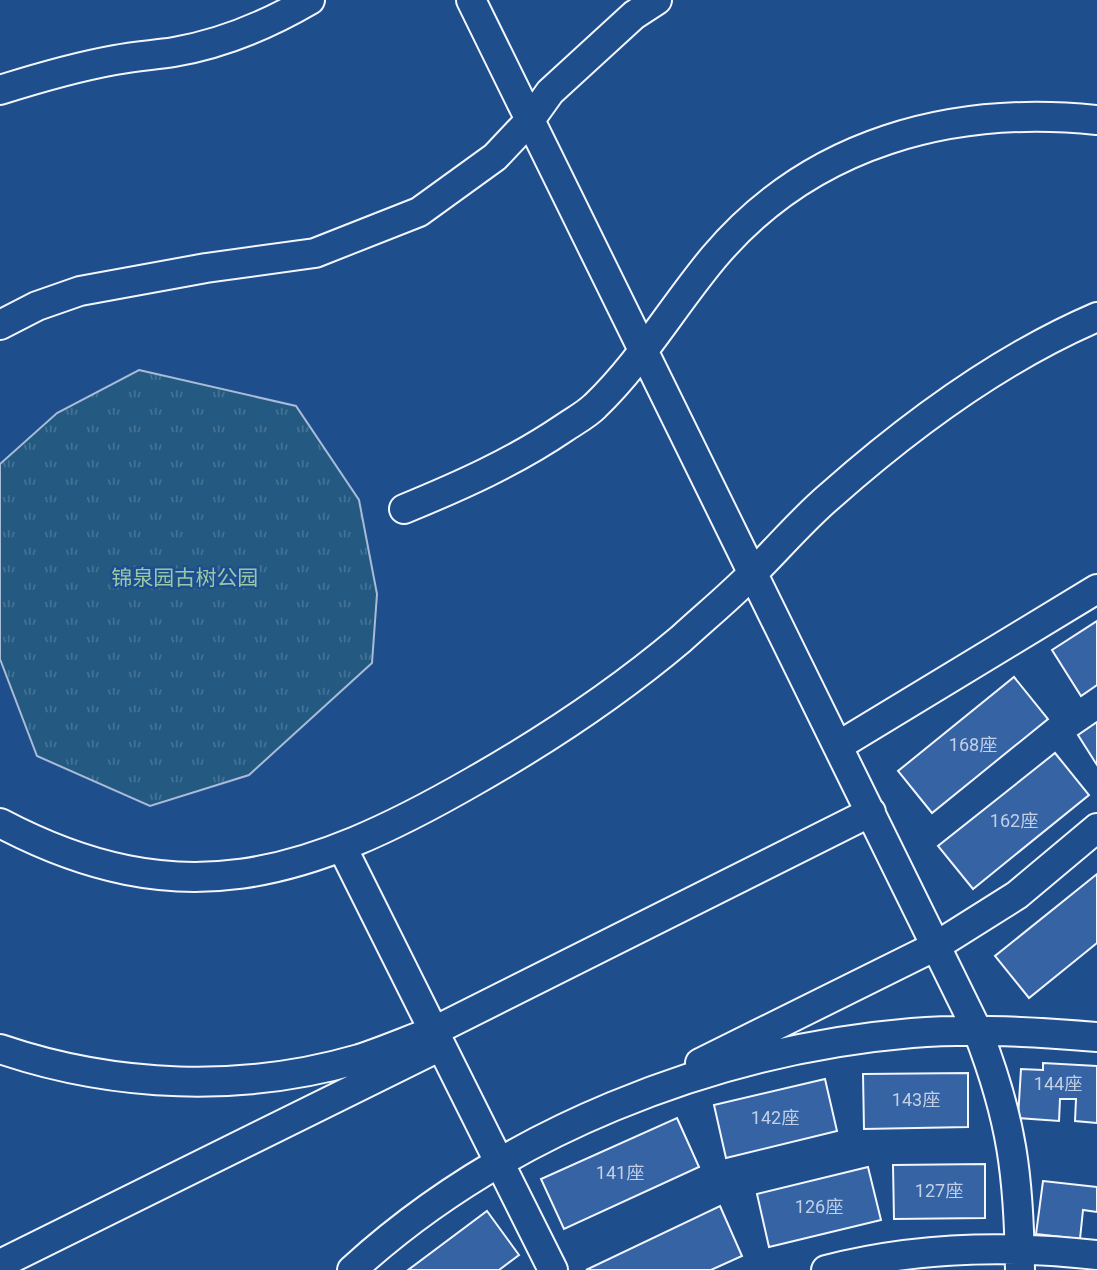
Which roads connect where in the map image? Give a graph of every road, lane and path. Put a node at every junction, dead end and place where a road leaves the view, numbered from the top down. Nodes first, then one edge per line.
1 (310, 0) edge
2 (471, 0) edge
3 (657, 0) edge
4 (0, 90) edge
5 (530, 120) junction
6 (1097, 120) edge
7 (1097, 317) edge
8 (0, 325) edge
9 (644, 351) junction
10 (404, 509) dead end
11 (753, 573) junction
12 (1097, 589) edge
13 (838, 746) junction
14 (871, 812) junction
15 (0, 823) edge
16 (1097, 828) edge
17 (343, 849) junction
18 (936, 946) junction
19 (978, 1032) junction
20 (1097, 1037) edge
21 (438, 1039) junction
22 (0, 1049) edge
23 (597, 1114) junction
24 (499, 1163) junction
25 (1097, 1255) edge
26 (1020, 1259) edge
27 (0, 1264) edge
28 (352, 1270) edge
29 (553, 1270) edge
30 (826, 1270) edge

1 - 4 lane
2 - 5 lane
3 - 5 lane
5 - 8 lane
5 - 9 lane
6 - 9 lane
7 - 11 lane
9 - 10 lane
9 - 11 lane
11 - 13 lane
11 - 17 lane
12 - 13 lane
13 - 14 lane
14 - 18 lane
14 - 21 lane
15 - 17 lane
16 - 18 lane
17 - 21 lane
18 - 19 lane
18 - 23 lane
19 - 20 lane
19 - 23 lane
19 - 26 lane
21 - 22 lane
21 - 24 lane
21 - 27 lane
23 - 24 lane
24 - 28 lane
24 - 29 lane
25 - 26 lane
26 - 30 lane

